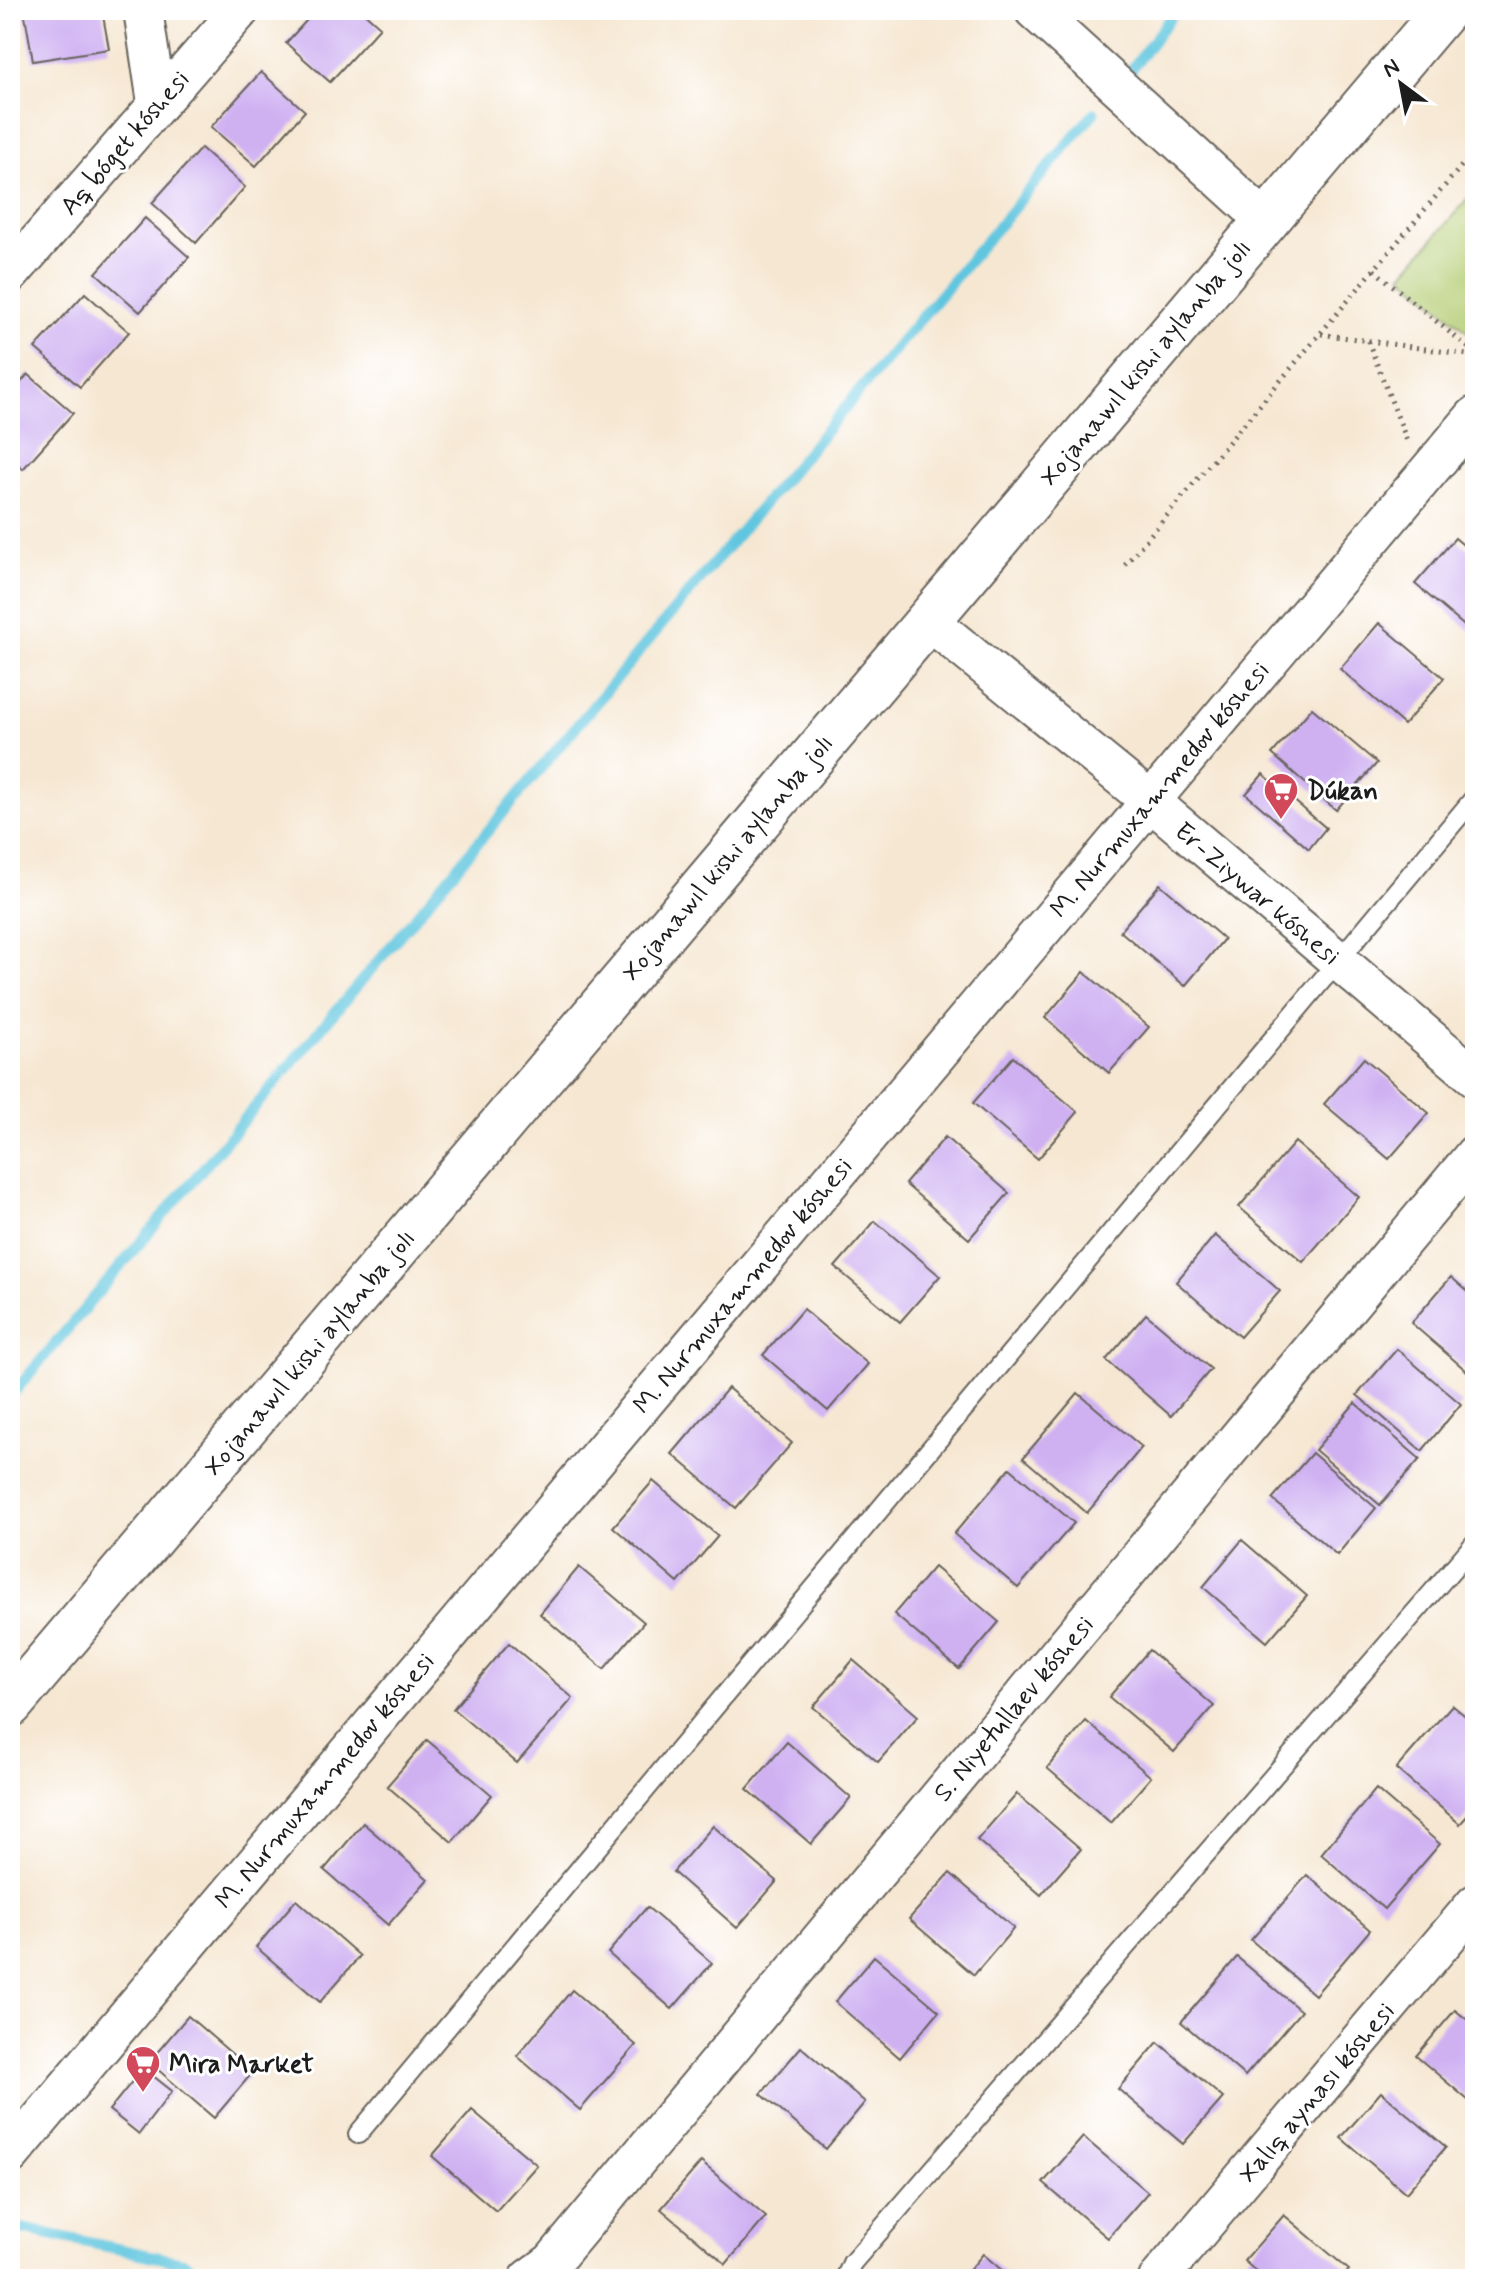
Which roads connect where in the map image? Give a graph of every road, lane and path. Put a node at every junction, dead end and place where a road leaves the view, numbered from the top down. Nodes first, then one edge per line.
1 (143, 10) edge
2 (240, 10) edge
3 (1034, 10) edge
4 (1445, 10) edge
5 (157, 103) junction
6 (1475, 150) edge
7 (1265, 220) junction
8 (1374, 270) junction
9 (10, 274) edge
10 (1320, 334) junction
11 (1475, 354) edge
12 (1475, 416) edge
13 (1125, 565) dead end
14 (928, 620) junction
15 (1475, 797) edge
16 (1149, 800) junction
17 (1339, 962) junction
18 (1475, 1077) edge
19 (1475, 1154) edge
20 (1475, 1543) edge
21 (10, 1705) edge
22 (1475, 1904) edge
23 (358, 2134) dead end
24 (10, 2155) edge
25 (541, 2270) edge
26 (845, 2279) edge
27 (1158, 2279) edge

1 - 5 street
2 - 5 street, Aq bóget kóshesi
3 - 7 street
4 - 7 main road, Xojanawıl kishi aylanba jolı
5 - 9 street, Aq bóget kóshesi
6 - 8 path
7 - 14 main road, Xojanawıl kishi aylanba jolı
8 - 10 path
8 - 11 path
10 - 11 path
10 - 13 path
12 - 16 street, M. Nurmuxammedov kóshesi
14 - 16 street, Er-Ziywar kóshesi
14 - 21 main road, Xojanawıl kishi aylanba jolı
15 - 17 lane
16 - 17 street, Er-Ziywar kóshesi
16 - 24 street, M. Nurmuxammedov kóshesi
17 - 18 street, Er-Ziywar kóshesi
17 - 23 lane
19 - 25 street, S. Niyetullaev kóshesi
20 - 26 lane
22 - 27 street, Xalıq aynası kóshesi

